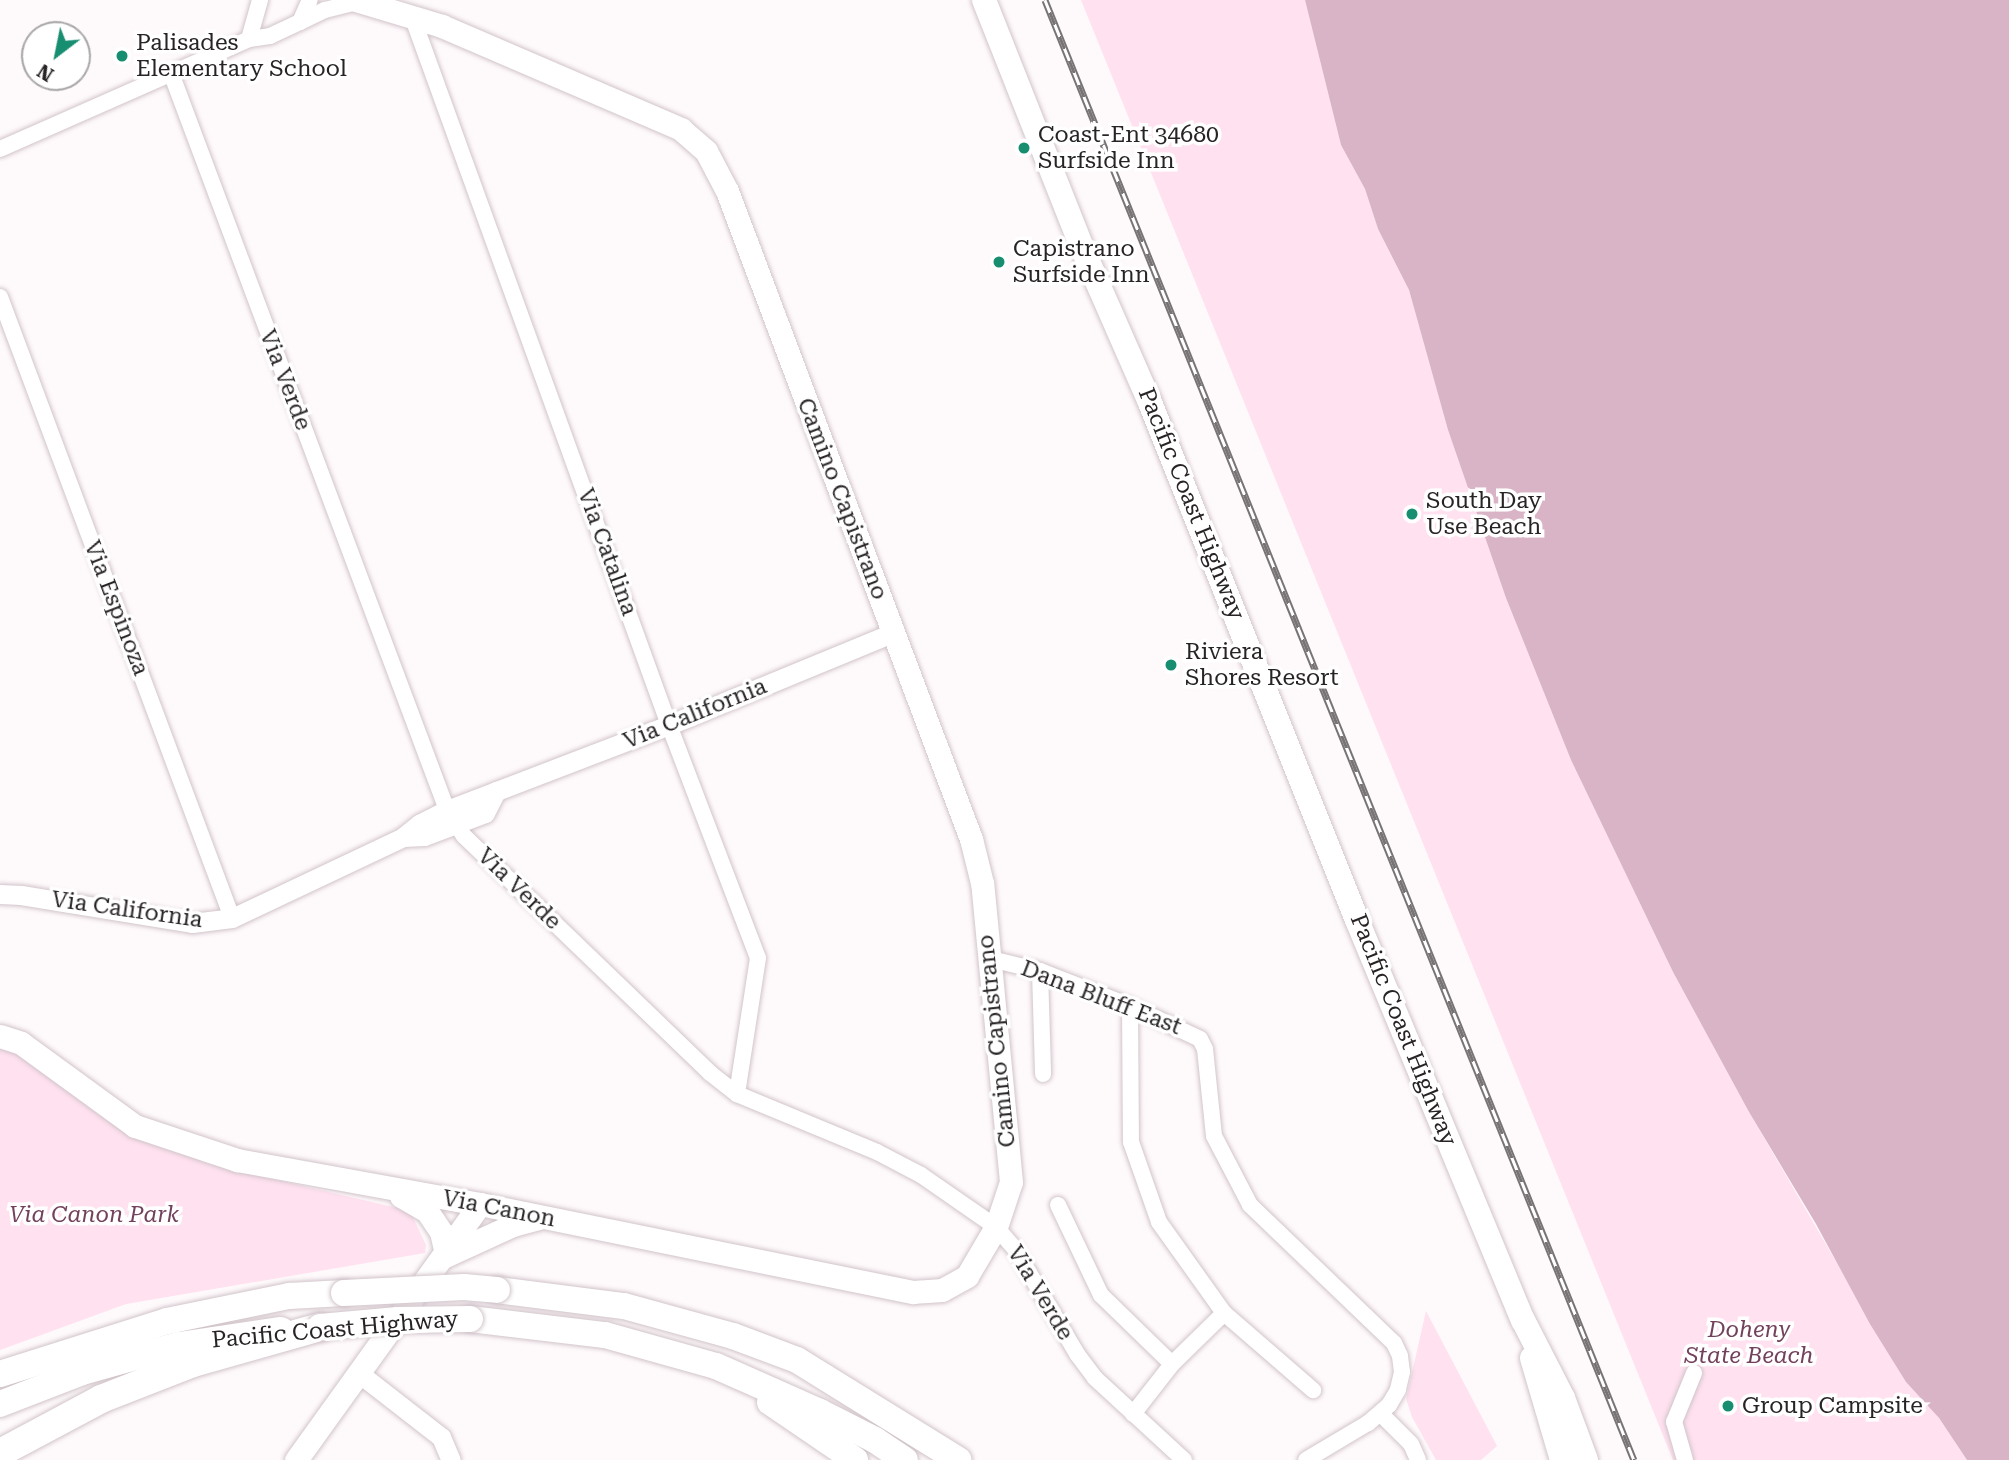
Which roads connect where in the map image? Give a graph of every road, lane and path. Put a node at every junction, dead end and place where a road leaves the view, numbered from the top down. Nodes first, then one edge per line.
1 (260, 0) edge
2 (310, 0) edge
3 (358, 0) edge
4 (984, 0) edge
5 (412, 16) junction
6 (300, 22) junction
7 (248, 39) junction
8 (171, 74) junction
9 (0, 149) edge
10 (0, 297) edge
11 (892, 633) junction
12 (669, 725) junction
13 (451, 817) junction
14 (0, 894) edge
15 (232, 919) junction
16 (987, 958) junction
17 (1040, 971) junction
18 (1130, 1006) junction
19 (0, 1036) edge
20 (1043, 1074) dead end
21 (737, 1094) junction
22 (389, 1189) junction
23 (480, 1204) junction
24 (1058, 1205) dead end
25 (544, 1216) junction
26 (996, 1227) junction
27 (445, 1255) junction
28 (1224, 1313) junction
29 (1523, 1320) junction
30 (320, 1327) junction
31 (797, 1360) junction
32 (1171, 1364) junction
33 (716, 1366) junction
34 (1694, 1373) dead end
35 (0, 1374) edge
36 (360, 1374) junction
37 (1313, 1390) dead end
38 (0, 1404) edge
39 (1133, 1414) junction
40 (1381, 1414) junction
41 (0, 1453) edge
42 (1315, 1458) edge
43 (296, 1460) edge
44 (452, 1460) edge
45 (855, 1460) edge
46 (905, 1460) edge
47 (958, 1460) edge
48 (978, 1460) edge
49 (1184, 1460) edge
50 (1418, 1460) edge
51 (1562, 1460) edge
52 (1586, 1460) edge
53 (1685, 1460) edge

1 - 7 street
2 - 6 street
3 - 5 main road, Camino Capistrano
3 - 6 street
4 - 29 main road, Pacific Coast Highway
5 - 11 main road, Camino Capistrano
5 - 12 street, Via Catalina
6 - 7 street
7 - 8 street
8 - 9 street
8 - 13 street, Via Verde
10 - 15 street, Via Espinoza
11 - 12 street, Via California
11 - 16 main road, Camino Capistrano
12 - 13 street, Via California
12 - 21 street, Via Catalina
13 - 15 street, Via California
13 - 21 street, Via Verde
14 - 15 street, Via California
16 - 17 street, Dana Bluff East
16 - 26 main road, Camino Capistrano
17 - 18 street, Dana Bluff East
17 - 20 street
18 - 28 street
18 - 40 street, Dana Bluff East
19 - 22 main road, Via Canon
21 - 26 street, Via Verde
22 - 23 main road, Via Canon
22 - 27 main road
23 - 25 main road, Via Canon
23 - 27 main road
24 - 32 street
25 - 26 main road, Via Canon
25 - 27 main road
26 - 39 street, Via Verde
27 - 36 main road
28 - 32 street
28 - 37 street
29 - 51 main road, Pacific Coast Highway
29 - 52 main road, Pacific Coast Highway
30 - 33 highway, Pacific Coast Highway, bridge
30 - 38 highway, Pacific Coast Highway
30 - 41 highway
31 - 35 highway, Pacific Coast Highway, bridge
31 - 47 highway, Pacific Coast Highway
31 - 48 highway
32 - 39 street
33 - 45 highway
33 - 46 highway, Pacific Coast Highway
34 - 53 street
36 - 43 main road
36 - 44 street
39 - 49 street, Via Verde
40 - 42 street
40 - 50 street

